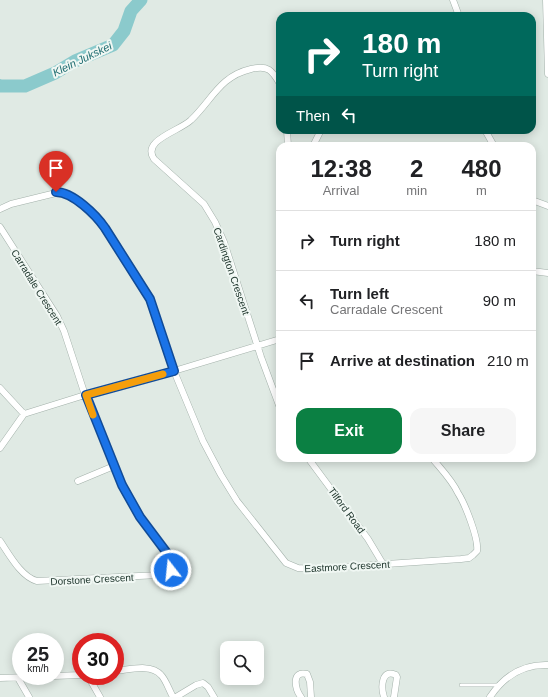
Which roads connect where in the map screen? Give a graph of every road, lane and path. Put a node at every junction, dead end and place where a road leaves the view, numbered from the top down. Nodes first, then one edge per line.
1 (452, 0) edge
2 (546, 0) edge
3 (458, 12) edge
4 (548, 74) edge
5 (276, 78) edge
6 (536, 202) edge
7 (548, 206) edge
8 (0, 209) edge
9 (0, 227) edge
10 (536, 272) edge
11 (548, 273) edge
12 (276, 340) edge
13 (258, 345) junction
14 (174, 371) junction
15 (0, 388) edge
16 (86, 395) junction
17 (276, 397) edge
18 (24, 414) junction
19 (0, 448) edge
20 (311, 462) edge
21 (435, 462) edge
22 (114, 466) junction
23 (78, 482) dead end
24 (0, 541) edge
25 (383, 564) junction
26 (548, 665) edge
27 (124, 671) edge
28 (0, 678) edge
29 (12, 678) edge
30 (22, 685) edge
31 (93, 685) edge
32 (461, 685) dead end
33 (498, 685) junction
34 (29, 697) edge
35 (100, 697) edge
36 (174, 697) edge
37 (214, 697) edge
38 (301, 697) edge
39 (311, 697) edge
40 (384, 697) edge
41 (394, 697) edge
42 (490, 697) edge

1 - 3 street
2 - 4 street
5 - 13 street, Cardington Crescent
6 - 7 street
8 - 14 street
9 - 16 street, Carradale Crescent
10 - 11 street
12 - 13 street
13 - 14 street
13 - 17 street
14 - 16 street
14 - 25 street, Eastmore Crescent
15 - 18 street
16 - 18 street
16 - 22 street, Dorstone Crescent
18 - 19 street
20 - 25 street, Tilford Road
21 - 25 street, Eastmore Crescent
22 - 23 street
22 - 24 street, Dorstone Crescent
26 - 33 street
27 - 36 street
28 - 29 street
30 - 34 street
31 - 35 street
32 - 33 lane
33 - 42 street
36 - 37 street
38 - 39 street
40 - 41 street

